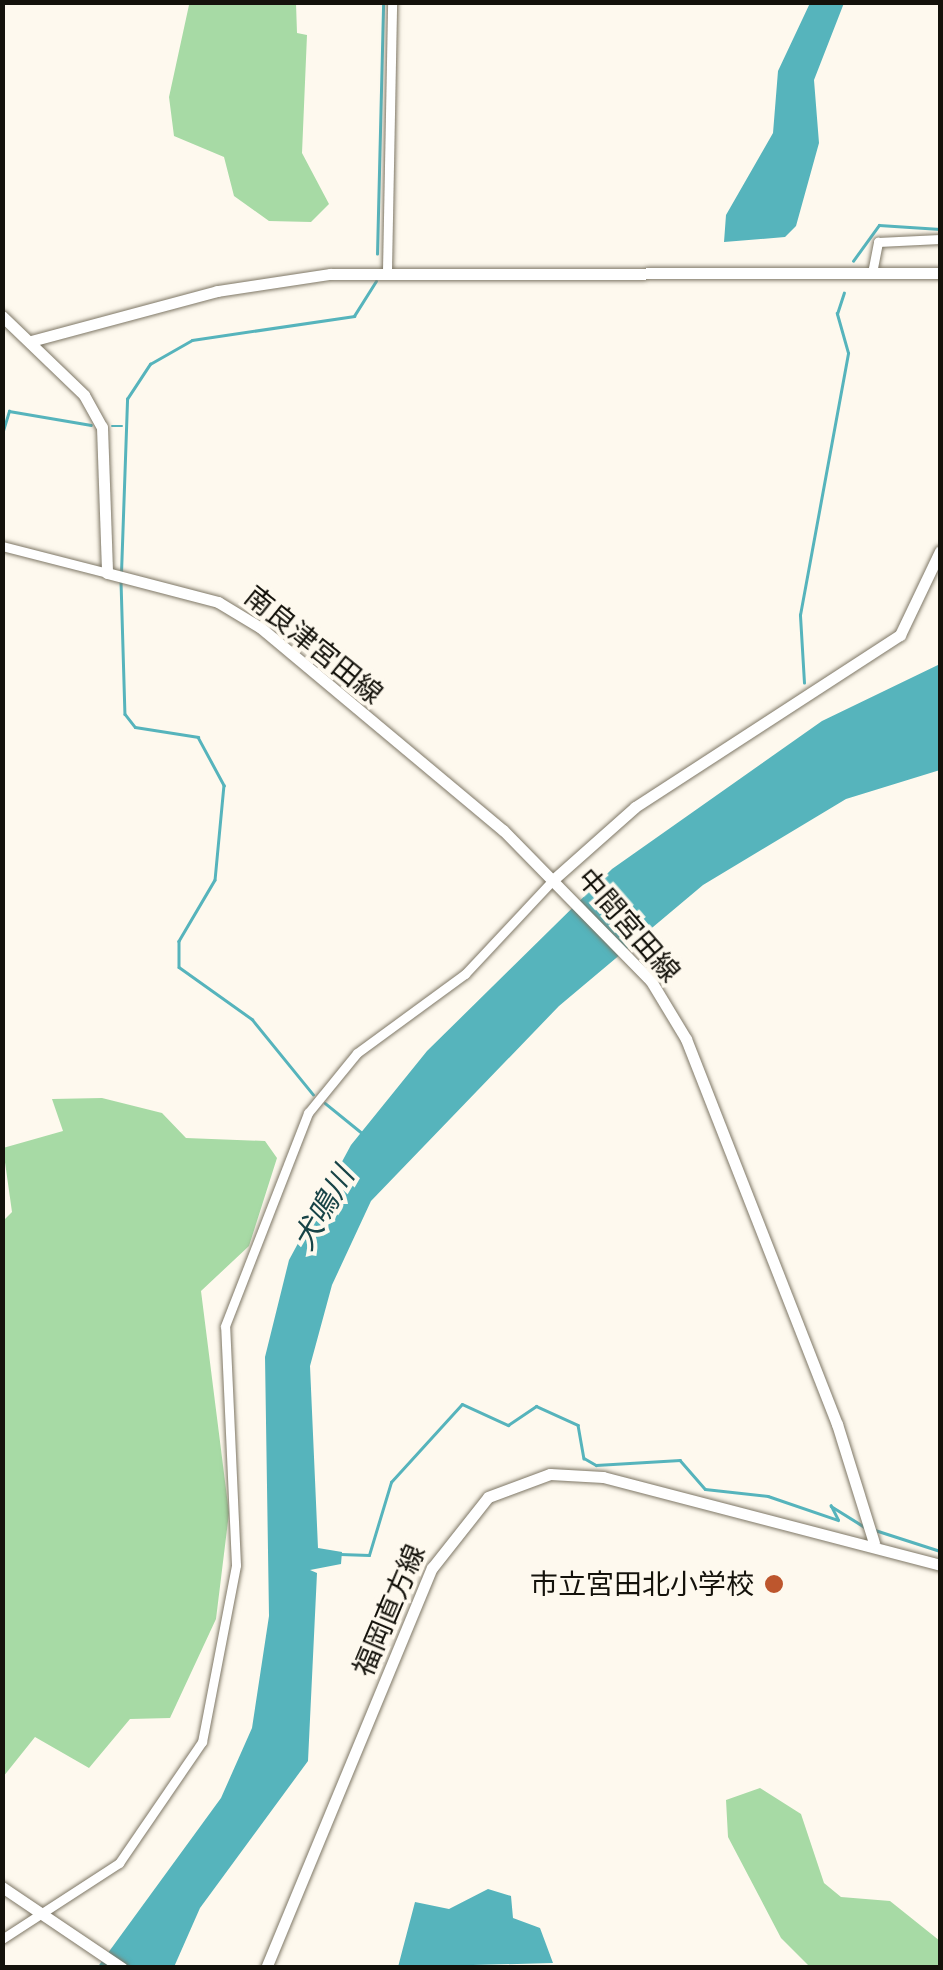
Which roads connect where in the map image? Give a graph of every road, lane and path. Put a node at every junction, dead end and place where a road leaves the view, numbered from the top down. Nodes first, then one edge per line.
1 (392, 2) edge
2 (940, 239) edge
3 (387, 270) junction
4 (940, 272) edge
5 (872, 273) junction
6 (2, 316) edge
7 (31, 342) junction
8 (2, 546) edge
9 (940, 551) edge
10 (107, 573) junction
11 (557, 883) junction
12 (874, 1543) junction
13 (940, 1565) edge
14 (2, 1887) edge
15 (42, 1915) junction
16 (2, 1940) edge
17 (122, 1968) edge
18 (266, 1968) edge

1 - 3 street
2 - 5 street
3 - 5 main road
3 - 7 main road
4 - 5 main road
6 - 7 main road
7 - 10 main road
8 - 10 street
9 - 11 main road, 中間宮田線
10 - 11 main road, 南良津宮田線
11 - 12 main road, 中間宮田線
11 - 15 street
12 - 13 main road, 福岡直方線
12 - 18 main road, 福岡直方線
14 - 15 main road
15 - 16 street
15 - 17 main road

